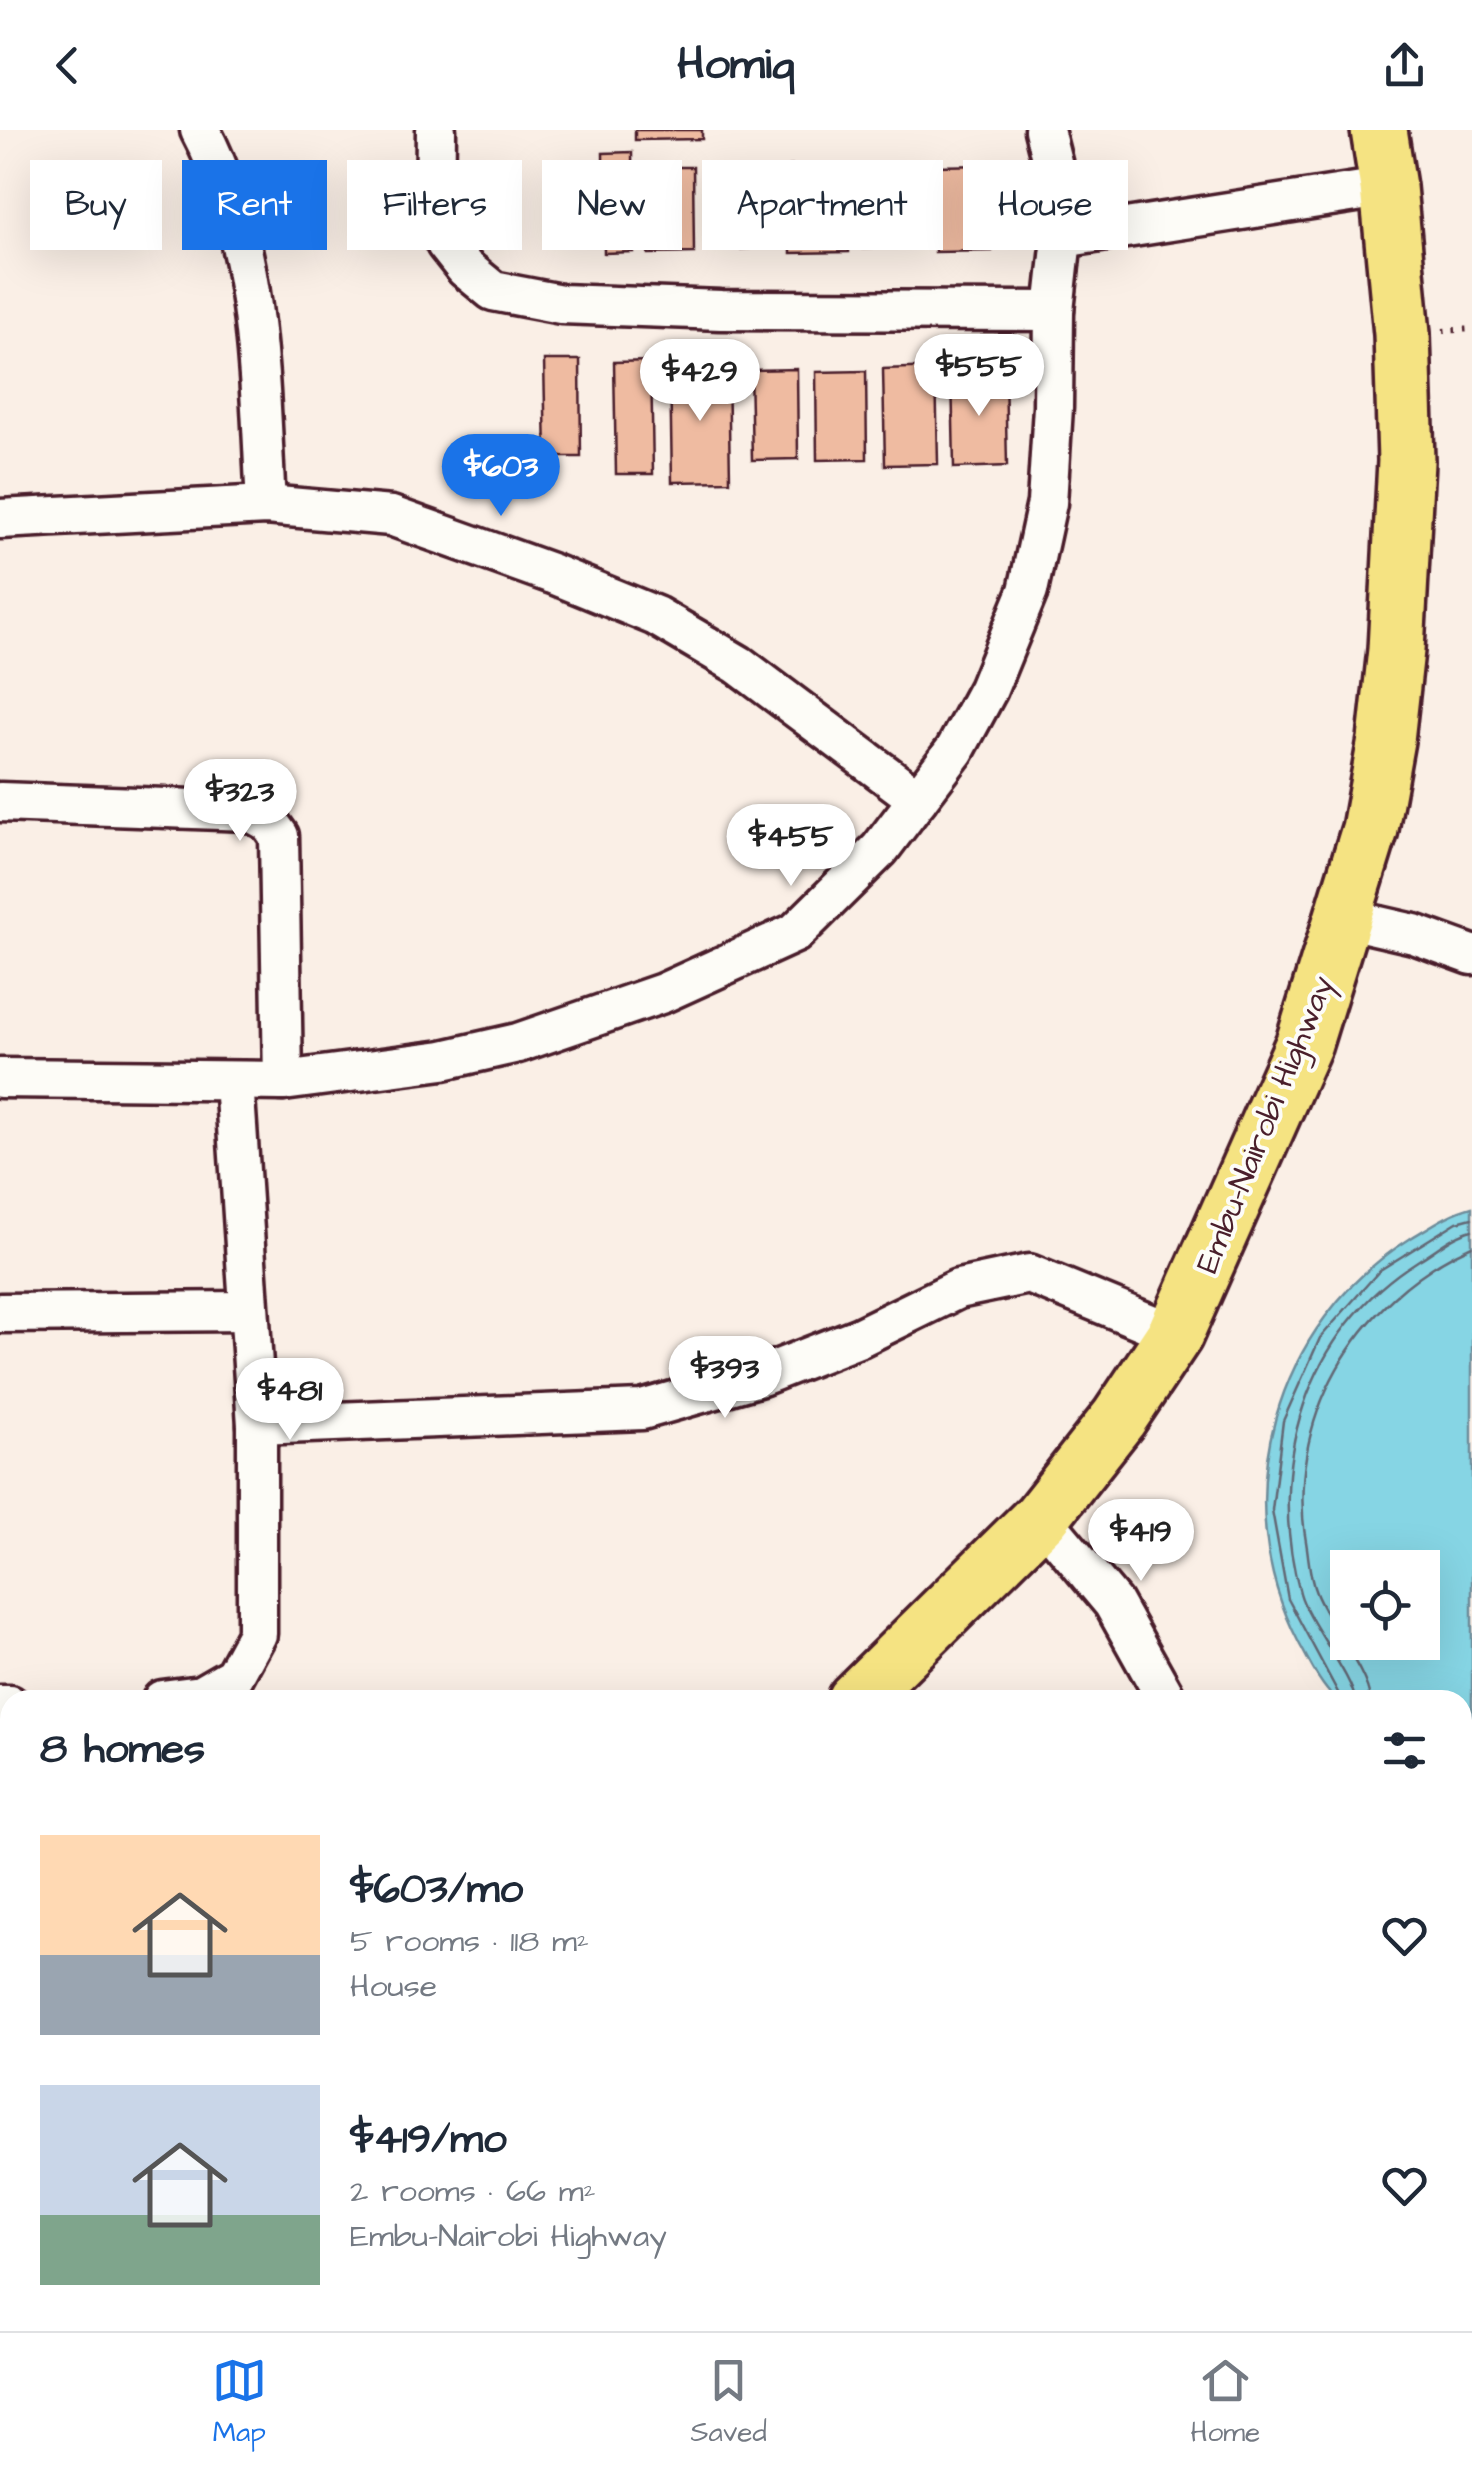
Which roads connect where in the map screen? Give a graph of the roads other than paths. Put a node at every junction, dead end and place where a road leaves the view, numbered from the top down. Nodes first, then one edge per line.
1 (200, 130) edge
2 (436, 130) edge
3 (1044, 130) edge
4 (1378, 130) edge
5 (1052, 160) edge
6 (1388, 188) junction
7 (1128, 228) edge
8 (1061, 250) edge
9 (1054, 311) junction
10 (266, 505) junction
11 (0, 519) edge
12 (918, 799) junction
13 (0, 802) edge
14 (1344, 918) junction
15 (1472, 955) edge
16 (0, 1078) edge
17 (234, 1081) junction
18 (283, 1081) junction
19 (249, 1311) junction
20 (0, 1313) edge
21 (1176, 1334) junction
22 (256, 1425) junction
23 (1041, 1518) junction
24 (210, 1690) edge
25 (865, 1690) edge
26 (1161, 1690) edge

1 - 10 street
2 - 9 street
3 - 5 street
4 - 6 main road, Embu-Nairobi Highway
6 - 7 street
6 - 14 main road, Embu-Nairobi Highway
8 - 9 street
9 - 12 street
10 - 11 street
10 - 12 street
12 - 18 street
13 - 18 street
14 - 15 street
14 - 21 main road, Embu-Nairobi Highway
16 - 17 street
17 - 18 street
17 - 19 street
19 - 20 street
19 - 22 street
21 - 22 street
21 - 23 main road, Embu-Nairobi Highway
22 - 24 street
23 - 25 main road, Embu-Nairobi Highway
23 - 26 street

